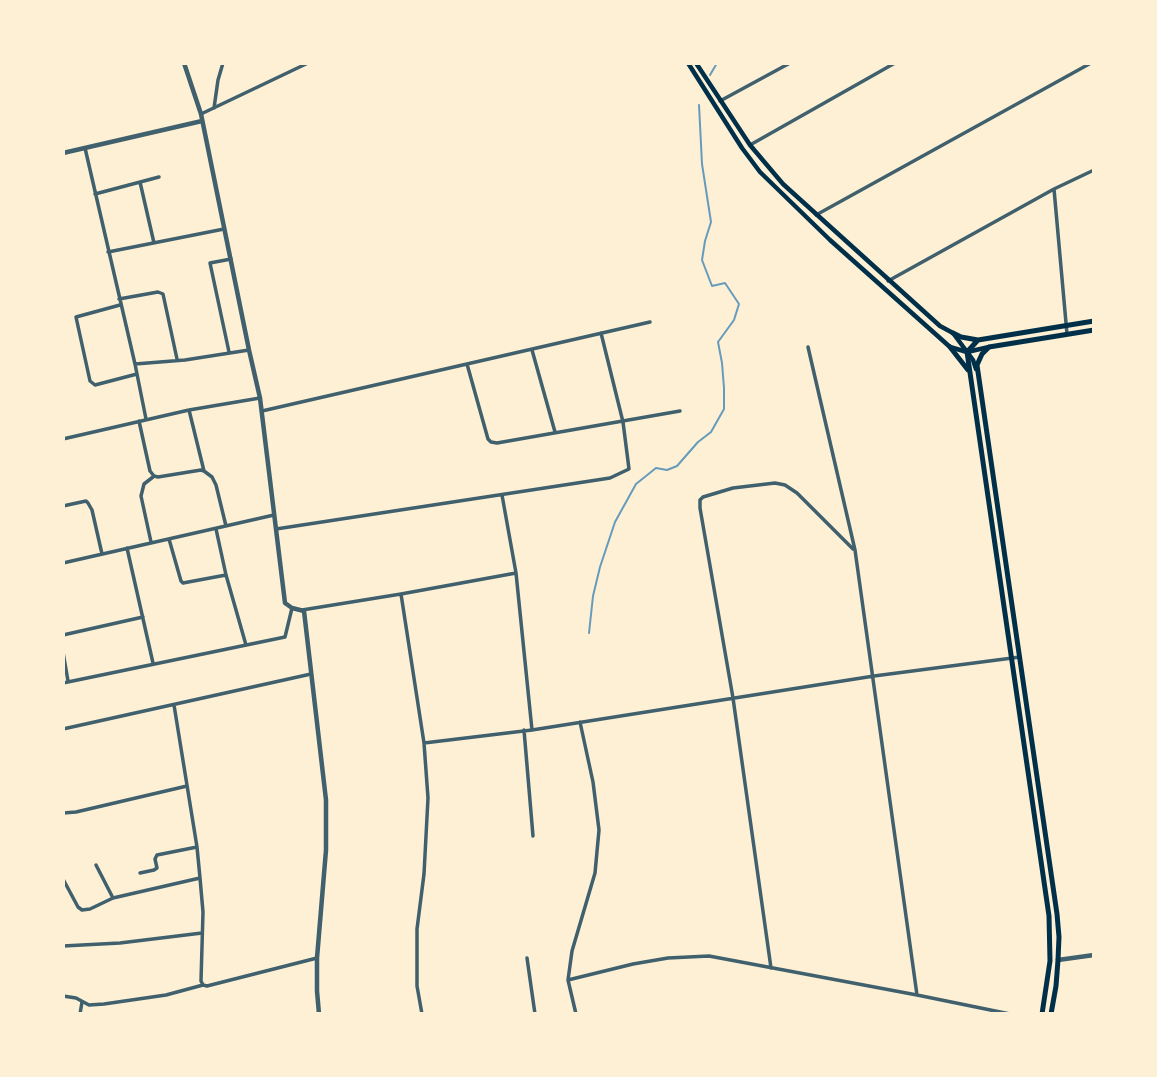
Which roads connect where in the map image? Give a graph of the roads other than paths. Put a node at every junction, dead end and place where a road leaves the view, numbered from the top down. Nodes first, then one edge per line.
1 (184, 63) edge
2 (223, 63) edge
3 (308, 63) edge
4 (688, 63) edge
5 (696, 63) edge
6 (790, 63) edge
7 (895, 63) edge
8 (1091, 63) edge
9 (720, 101) junction
10 (214, 108) junction
11 (201, 114) junction
12 (202, 121) junction
13 (750, 145) junction
14 (85, 148) junction
15 (63, 153) edge
16 (1094, 170) edge
17 (159, 177) dead end
18 (140, 182) junction
19 (1054, 189) junction
20 (96, 194) junction
21 (816, 215) junction
22 (224, 229) junction
23 (154, 243) junction
24 (108, 252) junction
25 (231, 259) junction
26 (63, 264) edge
27 (63, 274) edge
28 (888, 281) junction
29 (120, 302) junction
30 (1094, 321) edge
31 (650, 322) dead end
32 (1067, 326) junction
33 (1094, 330) edge
34 (601, 333) junction
35 (953, 333) junction
36 (1068, 334) junction
37 (978, 340) junction
38 (808, 347) dead end
39 (950, 347) junction
40 (989, 347) junction
41 (532, 349) junction
42 (249, 350) junction
43 (229, 352) junction
44 (967, 352) junction
45 (177, 359) junction
46 (135, 364) junction
47 (467, 364) junction
48 (969, 372) junction
49 (977, 372) junction
50 (137, 374) junction
51 (260, 398) junction
52 (189, 410) junction
53 (262, 411) junction
54 (680, 411) dead end
55 (146, 419) junction
56 (139, 421) junction
57 (623, 422) junction
58 (555, 432) junction
59 (63, 439) edge
60 (987, 440) junction
61 (979, 441) junction
62 (204, 471) junction
63 (154, 476) junction
64 (502, 495) junction
65 (63, 506) edge
66 (274, 515) junction
67 (226, 526) junction
68 (216, 528) junction
69 (276, 529) junction
70 (169, 539) junction
71 (150, 542) junction
72 (127, 548) junction
73 (855, 550) junction
74 (102, 554) junction
75 (63, 563) edge
76 (516, 573) junction
77 (226, 575) junction
78 (401, 594) junction
79 (292, 608) junction
80 (302, 610) junction
81 (143, 617) junction
82 (63, 635) edge
83 (246, 645) junction
84 (63, 652) edge
85 (1020, 657) junction
86 (1011, 659) junction
87 (153, 663) junction
88 (311, 674) junction
89 (874, 676) junction
90 (66, 683) edge
91 (733, 698) junction
92 (174, 705) junction
93 (580, 722) junction
94 (63, 730) edge
95 (524, 730) junction
96 (532, 730) junction
97 (424, 743) junction
98 (187, 786) junction
99 (63, 813) edge
100 (533, 836) dead end
101 (197, 847) junction
102 (96, 865) dead end
103 (140, 873) dead end
104 (200, 878) junction
105 (63, 879) edge
106 (113, 898) junction
107 (202, 933) junction
108 (63, 946) edge
109 (1094, 955) edge
110 (317, 958) junction
111 (527, 958) dead end
112 (1058, 960) junction
113 (771, 968) junction
114 (568, 980) junction
115 (204, 985) junction
116 (917, 995) junction
117 (63, 996) edge
118 (82, 1002) junction
119 (80, 1014) edge
120 (320, 1014) edge
121 (422, 1014) edge
122 (535, 1014) edge
123 (576, 1014) edge
124 (1010, 1014) edge
125 (1042, 1014) edge
126 (1051, 1014) edge

1 - 11 street
2 - 10 street
3 - 10 street
4 - 39 main road
5 - 9 main road
6 - 9 street
7 - 13 street
8 - 21 street
9 - 13 main road
10 - 11 street
11 - 12 street
12 - 14 street
12 - 22 street
13 - 21 main road
14 - 15 street
14 - 20 street
16 - 19 street
17 - 18 street
18 - 20 street
18 - 23 street
19 - 28 street
19 - 32 street
20 - 24 street
21 - 28 main road
22 - 23 street
22 - 25 street
23 - 24 street
24 - 29 street
25 - 42 street
25 - 43 street
26 - 27 street
28 - 35 main road
29 - 45 street
29 - 46 street
29 - 50 street
30 - 32 main road
31 - 34 street
32 - 36 street
32 - 37 main road
33 - 36 main road
34 - 41 street
34 - 57 street
35 - 37 main road
35 - 44 main road
36 - 40 main road
37 - 44 main road
38 - 73 street
39 - 44 main road
39 - 48 main road
40 - 44 main road
40 - 49 main road
41 - 47 street
41 - 58 street
42 - 43 street
42 - 51 street
43 - 45 street
44 - 48 main road
44 - 49 main road
45 - 46 street
46 - 50 street
47 - 53 street
47 - 58 street
48 - 61 main road
49 - 60 main road
50 - 55 street
51 - 52 street
51 - 53 street
52 - 55 street
52 - 62 street
53 - 66 street
54 - 57 street
55 - 56 street
56 - 59 street
56 - 63 street
57 - 58 street
57 - 64 street
60 - 61 main road
60 - 85 main road
61 - 86 main road
62 - 63 street
62 - 67 street
63 - 71 street
64 - 69 street
64 - 76 street
65 - 74 street
66 - 67 street
66 - 69 street
67 - 68 street
68 - 70 street
68 - 77 street
69 - 79 street
70 - 71 street
70 - 77 street
71 - 72 street
72 - 74 street
72 - 81 street
73 - 89 street
73 - 91 street
74 - 75 street
76 - 78 street
76 - 96 street
77 - 83 street
78 - 80 street
78 - 97 street
79 - 80 street
79 - 83 street
80 - 88 street
81 - 82 street
81 - 87 street
83 - 87 street
84 - 90 street
85 - 86 street
85 - 112 main road
86 - 89 street
86 - 125 main road
87 - 90 street
88 - 92 street
88 - 110 street
89 - 91 street
89 - 116 street
91 - 93 street
91 - 113 street
92 - 94 street
92 - 98 street
93 - 96 street
93 - 114 street
95 - 96 street
95 - 97 street
95 - 100 street
97 - 121 street
98 - 99 street
98 - 101 street
101 - 103 street
101 - 104 street
102 - 106 street
104 - 106 street
104 - 107 street
105 - 106 street
107 - 108 street
107 - 115 street
109 - 112 street
110 - 115 street
110 - 120 street
111 - 122 street
112 - 126 main road
113 - 114 street
113 - 116 street
114 - 123 street
115 - 118 street
116 - 124 street
117 - 118 street
118 - 119 street

